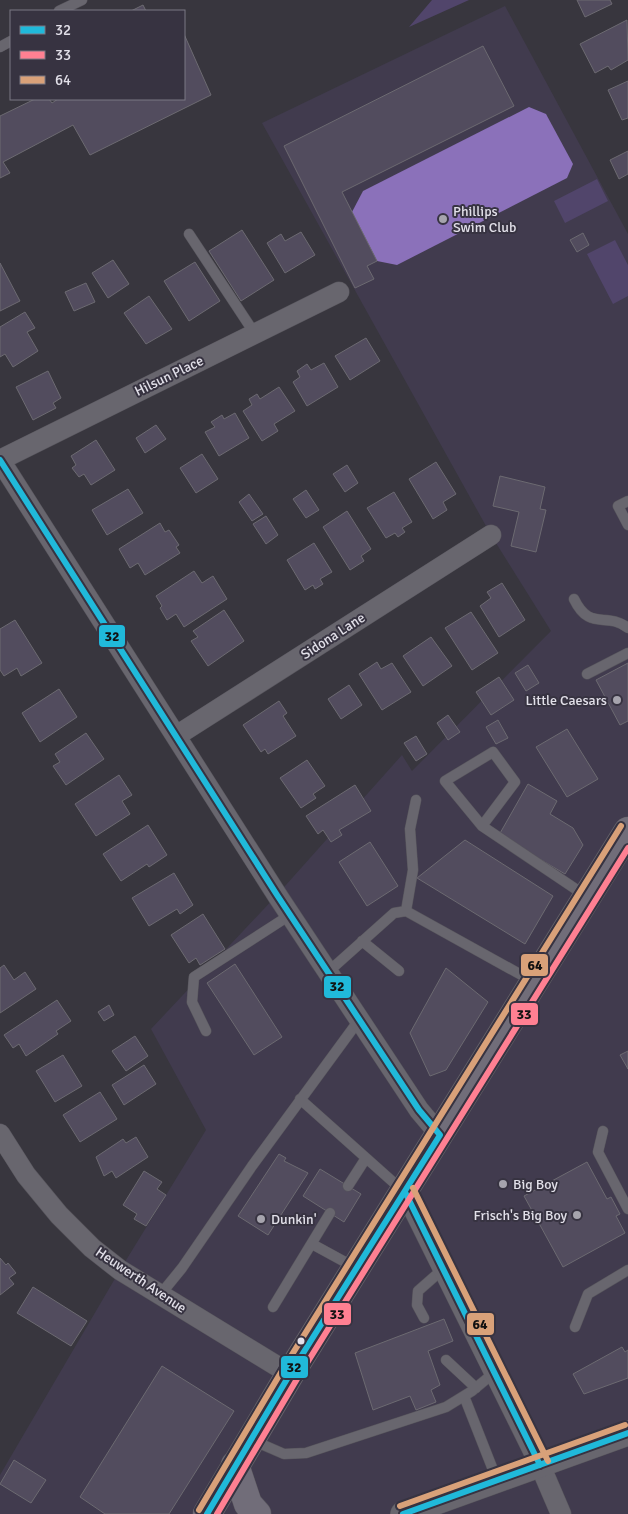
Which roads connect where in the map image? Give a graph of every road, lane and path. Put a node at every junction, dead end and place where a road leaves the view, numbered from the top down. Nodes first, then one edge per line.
1 (82, 0) edge
2 (61, 10) edge
3 (190, 234) dead end
4 (339, 292) dead end
5 (255, 334) junction
6 (0, 460) edge
7 (628, 501) edge
8 (628, 525) edge
9 (491, 535) dead end
10 (574, 599) dead end
11 (628, 628) edge
12 (628, 653) edge
13 (587, 674) dead end
14 (176, 736) junction
15 (416, 800) dead end
16 (482, 826) junction
17 (628, 831) edge
18 (587, 897) junction
19 (406, 912) junction
20 (290, 915) junction
21 (362, 941) junction
22 (399, 971) dead end
23 (328, 972) junction
24 (534, 982) junction
25 (359, 1020) junction
26 (206, 1031) dead end
27 (300, 1099) junction
28 (602, 1131) dead end
29 (0, 1134) edge
30 (440, 1135) junction
31 (366, 1158) junction
32 (348, 1186) dead end
33 (405, 1192) junction
34 (628, 1209) edge
35 (330, 1213) dead end
36 (312, 1244) junction
37 (356, 1268) junction
38 (443, 1269) junction
39 (628, 1270) edge
40 (160, 1294) junction
41 (273, 1307) dead end
42 (424, 1318) dead end
43 (575, 1327) dead end
44 (446, 1360) dead end
45 (495, 1372) junction
46 (290, 1374) junction
47 (476, 1388) junction
48 (464, 1396) junction
49 (628, 1433) edge
50 (251, 1439) junction
51 (540, 1464) junction
52 (236, 1466) junction
53 (497, 1480) junction
54 (207, 1514) edge
55 (257, 1514) edge
56 (403, 1514) edge
57 (561, 1514) edge

1 - 2 lane
3 - 5 lane
4 - 5 street, Hilsun Place
5 - 6 street, Hilsun Place
6 - 14 street
7 - 8 lane
9 - 14 street, Sidona Lane
10 - 11 lane
12 - 13 lane
14 - 20 street
15 - 19 lane
16 - 16 lane
16 - 18 lane
17 - 18 main road
18 - 24 main road
19 - 21 lane
19 - 24 lane
20 - 23 street
20 - 26 lane
21 - 22 lane
21 - 23 lane
23 - 25 street
24 - 30 main road
25 - 27 lane
25 - 30 street
27 - 31 lane
27 - 40 lane
28 - 34 lane
29 - 40 street, Heuwerth Avenue
30 - 33 main road
31 - 32 lane
31 - 33 lane
33 - 37 main road
33 - 38 street
35 - 36 lane
36 - 37 lane
36 - 41 lane
37 - 46 main road
38 - 42 lane
38 - 45 street
39 - 43 lane
40 - 46 street, Heuwerth Avenue
44 - 47 lane
45 - 47 lane
45 - 51 street
46 - 50 main road
47 - 48 lane
48 - 50 lane
48 - 53 lane
49 - 51 street
50 - 52 main road
51 - 53 street
51 - 57 street
52 - 54 main road
52 - 55 main road
53 - 56 street

